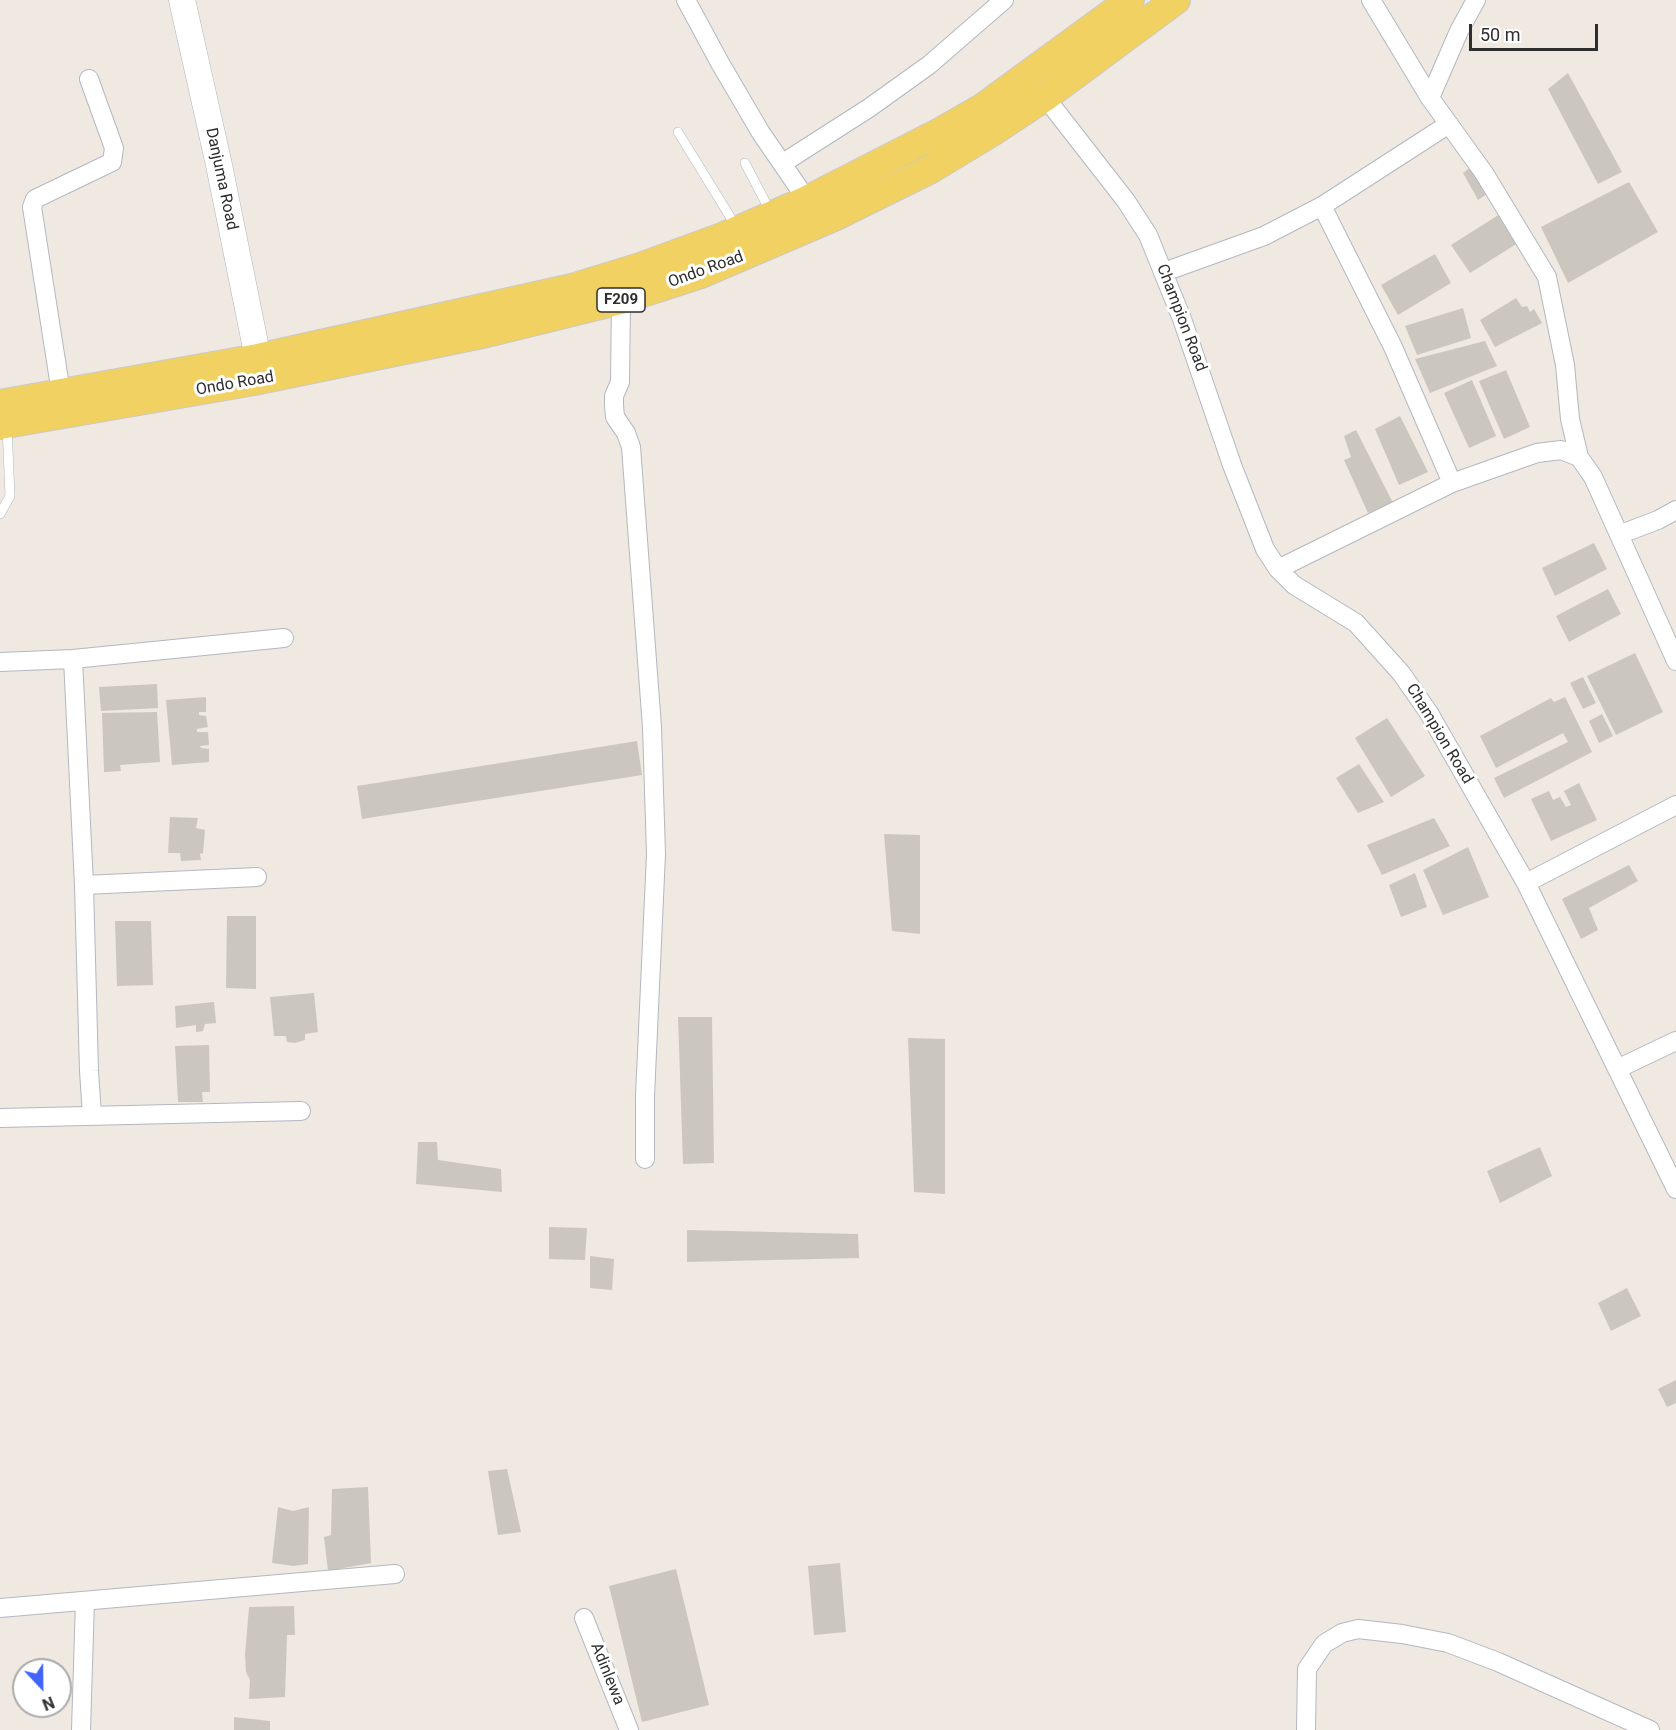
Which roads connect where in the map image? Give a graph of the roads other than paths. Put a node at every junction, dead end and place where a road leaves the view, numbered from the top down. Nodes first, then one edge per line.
1 (182, 0) edge
2 (686, 0) edge
3 (1004, 0) edge
4 (1130, 0) edge
5 (1176, 0) edge
6 (1371, 0) edge
7 (1476, 0) edge
8 (89, 80) dead end
9 (1045, 97) junction
10 (1430, 98) junction
11 (1449, 124) junction
12 (678, 132) dead end
13 (745, 163) dead end
14 (783, 164) junction
15 (807, 200) junction
16 (1322, 206) junction
17 (778, 227) junction
18 (738, 230) junction
19 (1164, 272) junction
20 (621, 300) junction
21 (368, 346) junction
22 (258, 358) junction
23 (61, 393) junction
24 (2, 418) edge
25 (1579, 457) junction
26 (1452, 483) junction
27 (1676, 510) edge
28 (0, 514) edge
29 (1621, 534) junction
30 (1278, 569) junction
31 (284, 638) dead end
32 (73, 659) junction
33 (1676, 661) edge
34 (0, 662) edge
35 (1676, 805) edge
36 (257, 877) dead end
37 (1526, 883) junction
38 (84, 885) junction
39 (1676, 1041) edge
40 (1617, 1070) junction
41 (301, 1111) dead end
42 (92, 1115) junction
43 (0, 1118) edge
44 (645, 1159) dead end
45 (1676, 1188) edge
46 (395, 1574) dead end
47 (85, 1600) junction
48 (0, 1608) edge
49 (584, 1618) dead end
50 (81, 1730) edge
51 (629, 1730) edge
52 (1306, 1730) edge
53 (1650, 1730) edge

1 - 22 street, Danjuma Road
2 - 14 street
3 - 14 street
4 - 15 main road, Ondo Road / F209
5 - 9 main road, Ondo Road / F209
6 - 10 street
7 - 10 street
8 - 23 street
9 - 17 main road, Ondo Road / F209
9 - 19 street, Champion Road
10 - 11 street
11 - 16 street
11 - 25 street
12 - 18 lane
13 - 17 lane
14 - 15 street
15 - 17 main road, Ondo Road / F209
16 - 19 street
16 - 26 street
17 - 18 main road, Ondo Road / F209
17 - 20 main road, Ondo Road / F209
18 - 21 main road, Ondo Road / F209
19 - 30 street, Champion Road
20 - 21 main road, Ondo Road / F209
20 - 44 street
21 - 22 main road, Ondo Road / F209
21 - 24 main road, Ondo Road / F209
22 - 23 main road, Ondo Road / F209
23 - 24 main road, Ondo Road / F209
24 - 28 lane
25 - 26 street
25 - 29 street
26 - 30 street
27 - 29 street
29 - 33 street
30 - 37 street, Champion Road
31 - 32 street
32 - 34 street
32 - 38 street
35 - 37 street
36 - 38 street
37 - 40 street, Champion Road
38 - 42 street
39 - 40 street
40 - 45 street, Champion Road
41 - 42 street
42 - 43 street
46 - 47 street
47 - 48 street
47 - 50 street
49 - 51 street, Adinlewa
52 - 53 street

